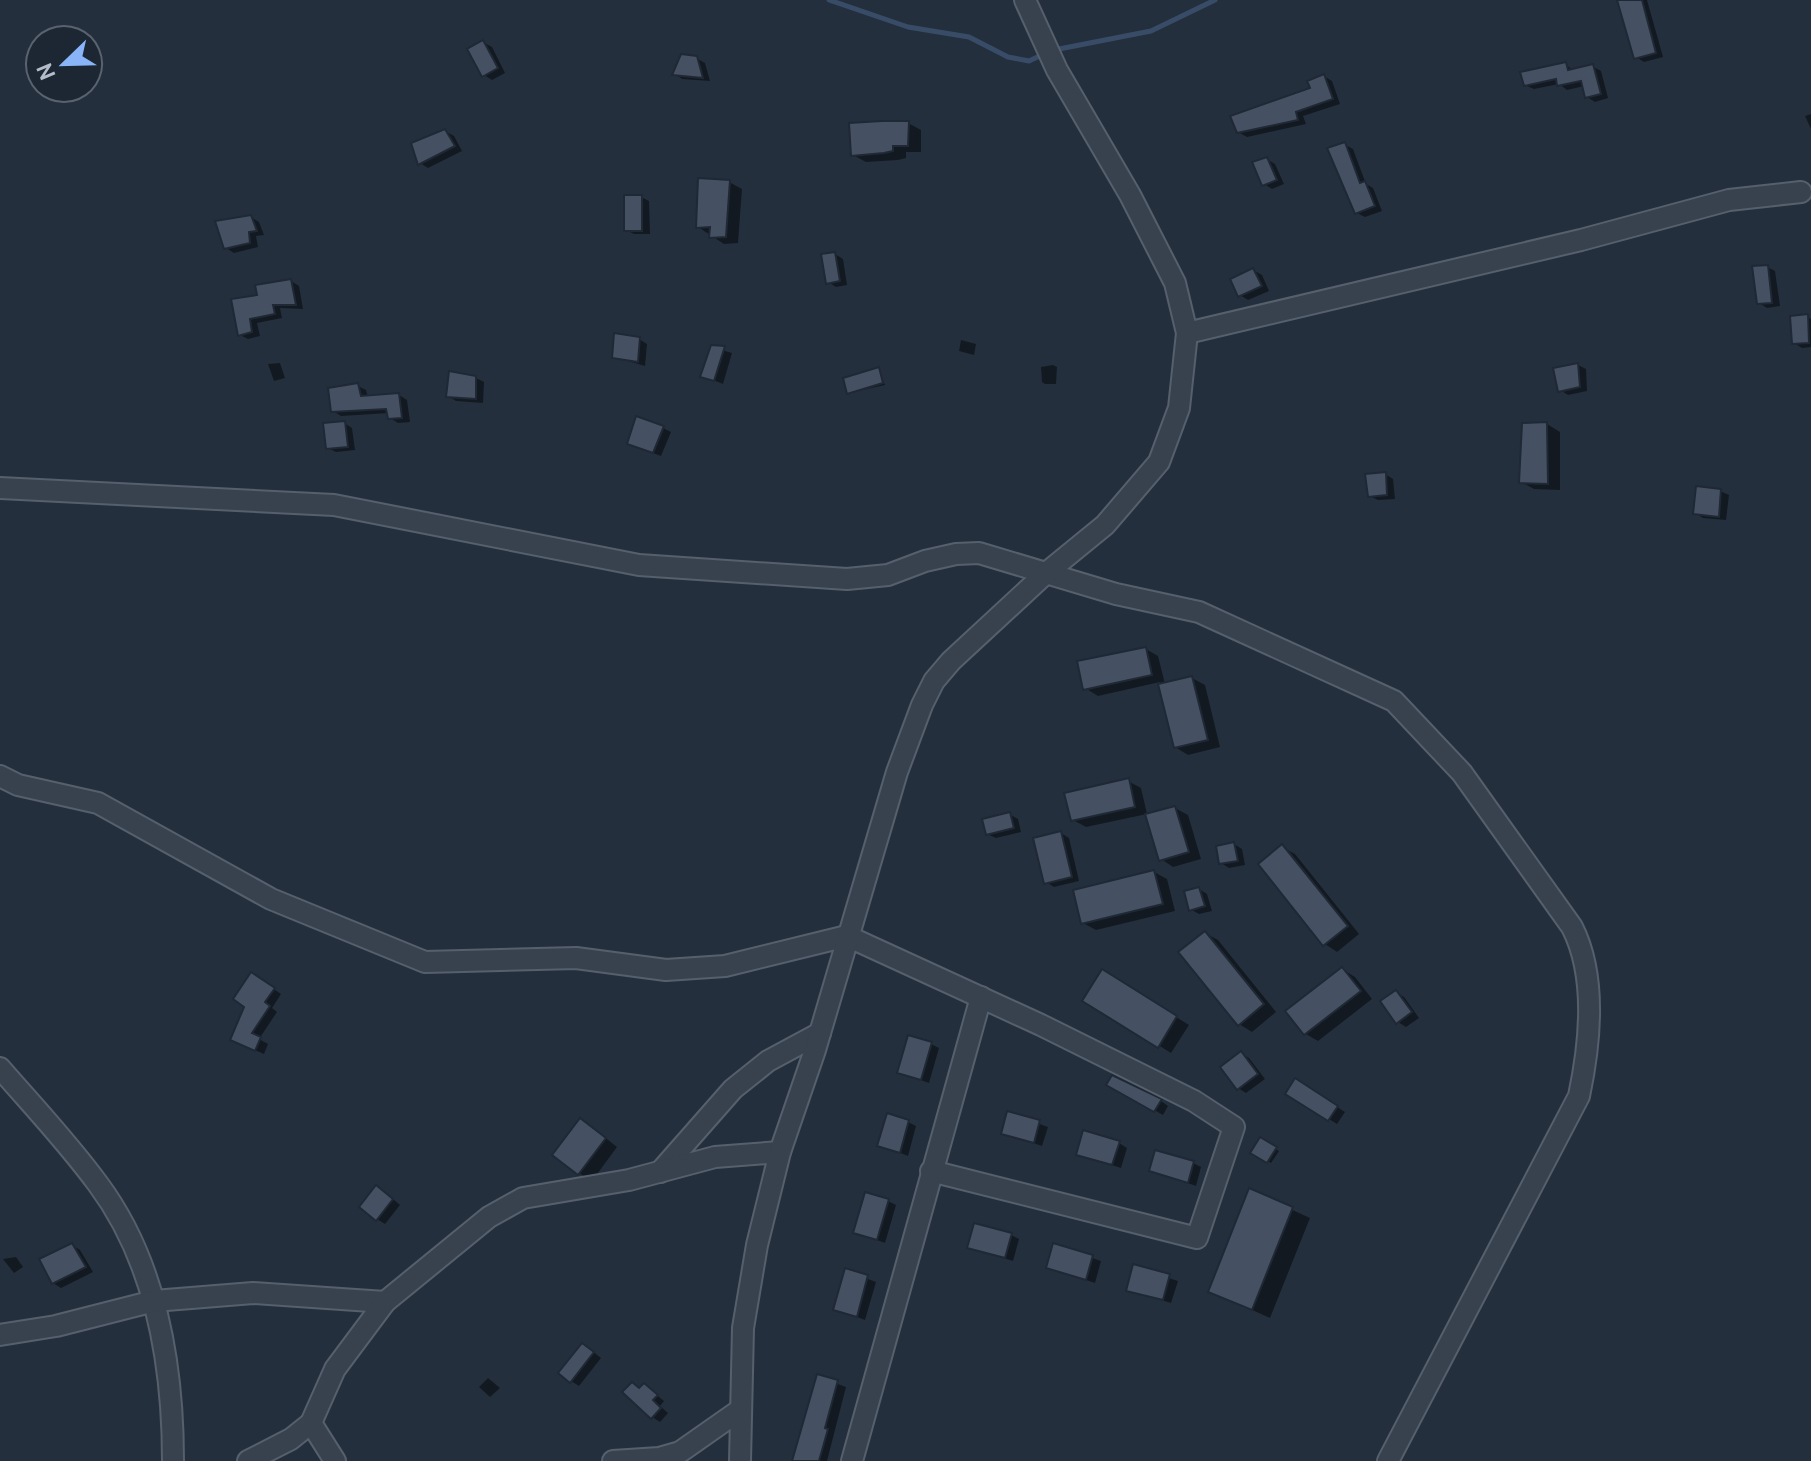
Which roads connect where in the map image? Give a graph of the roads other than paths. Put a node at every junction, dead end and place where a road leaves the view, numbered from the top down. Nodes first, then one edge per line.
1 (1025, 0) edge
2 (1801, 192) dead end
3 (1187, 333) junction
4 (0, 488) edge
5 (1045, 574) junction
6 (0, 776) edge
7 (847, 936) junction
8 (981, 997) junction
9 (820, 1033) junction
10 (0, 1068) edge
11 (780, 1152) junction
12 (931, 1171) junction
13 (660, 1172) junction
14 (154, 1301) junction
15 (385, 1302) junction
16 (0, 1335) edge
17 (740, 1410) junction
18 (311, 1423) junction
19 (173, 1461) edge
20 (248, 1461) edge
21 (335, 1461) edge
22 (613, 1461) edge
23 (740, 1461) edge
24 (852, 1461) edge
25 (1388, 1461) edge

1 - 3 street
2 - 3 street
3 - 5 street
4 - 5 street
5 - 7 street
5 - 25 street
6 - 7 street
7 - 8 street
7 - 9 street
8 - 12 street
8 - 12 street
9 - 11 street
9 - 13 street
10 - 14 street
11 - 13 street
11 - 17 street
12 - 24 street
13 - 15 street
14 - 15 street
14 - 16 street
14 - 19 street
15 - 18 street
17 - 22 street
17 - 23 street
18 - 20 street
18 - 21 street

